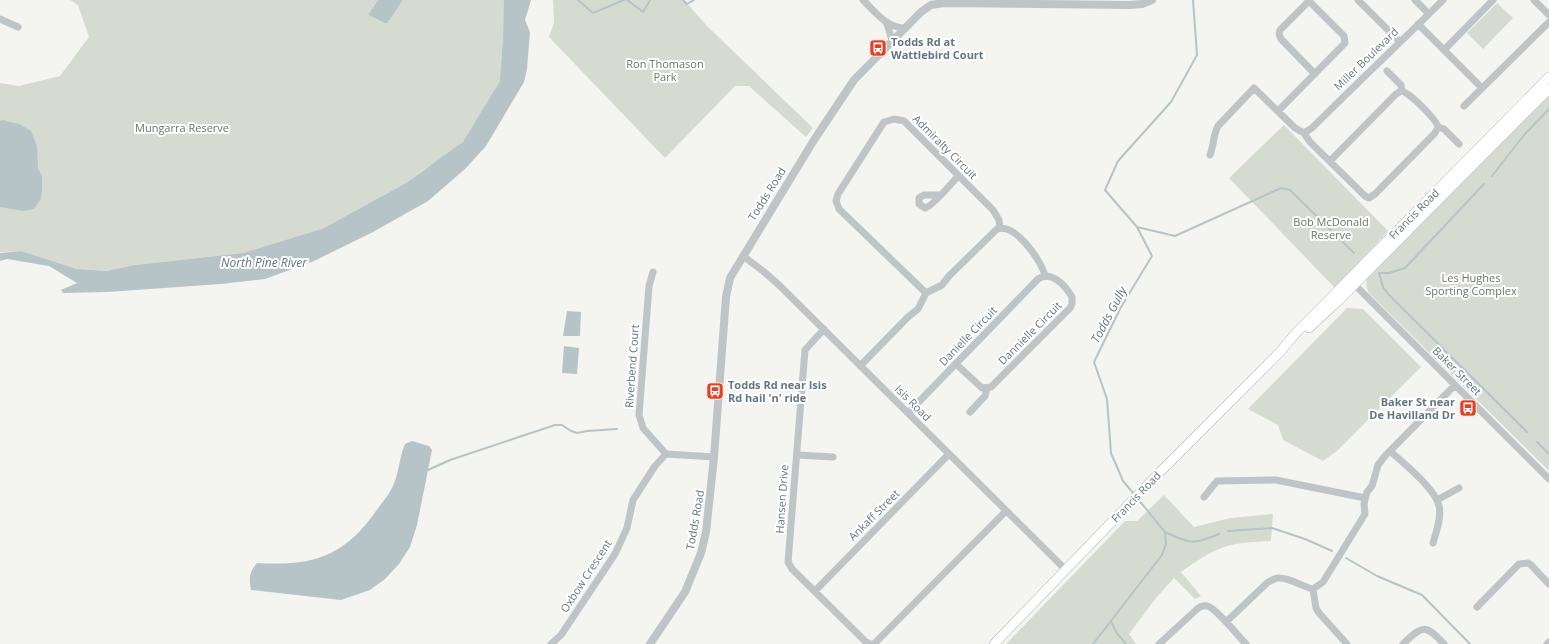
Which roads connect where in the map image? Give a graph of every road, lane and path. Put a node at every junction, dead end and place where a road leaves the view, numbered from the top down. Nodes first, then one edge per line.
1 (863, 0) edge
2 (1152, 0) edge
3 (1358, 0) edge
4 (1415, 0) edge
5 (1443, 0) edge
6 (1494, 0) edge
7 (1534, 0) edge
8 (1309, 1) edge
9 (944, 2) edge
10 (929, 3) edge
11 (1429, 14) junction
12 (1549, 15) edge
13 (0, 19) edge
14 (1549, 22) edge
15 (887, 24) junction
16 (1418, 24) junction
17 (18, 27) dead end
18 (904, 28) junction
19 (892, 40) junction
20 (1400, 42) junction
21 (1444, 50) junction
22 (1387, 71) dead end
23 (1315, 74) junction
24 (1549, 77) edge
25 (1482, 88) junction
26 (1549, 89) edge
27 (1402, 91) junction
28 (1464, 106) dead end
29 (1278, 111) junction
30 (1438, 127) junction
31 (1304, 133) junction
32 (1459, 144) dead end
33 (1210, 155) dead end
34 (1330, 161) junction
35 (958, 176) junction
36 (939, 195) dead end
37 (1000, 228) junction
38 (742, 256) junction
39 (653, 272) dead end
40 (1045, 275) junction
41 (1351, 282) junction
42 (926, 293) junction
43 (824, 330) junction
44 (956, 364) junction
45 (860, 366) junction
46 (1455, 385) junction
47 (987, 388) junction
48 (970, 412) dead end
49 (908, 413) junction
50 (1390, 451) junction
51 (666, 454) junction
52 (949, 454) junction
53 (797, 455) junction
54 (714, 457) junction
55 (833, 457) dead end
56 (1549, 479) edge
57 (1459, 488) dead end
58 (1204, 497) dead end
59 (1366, 498) junction
60 (1437, 500) junction
61 (1006, 511) junction
62 (1433, 543) dead end
63 (1066, 570) junction
64 (1549, 584) edge
65 (1313, 589) junction
66 (814, 591) junction
67 (1477, 607) dead end
68 (1226, 622) junction
69 (1549, 642) edge
70 (551, 644) edge
71 (650, 644) edge
72 (870, 644) edge
73 (874, 644) edge
74 (994, 644) edge
75 (1159, 644) edge
76 (1246, 644) edge
77 (1347, 644) edge
78 (1404, 644) edge
79 (1444, 644) edge
80 (1546, 644) edge

1 - 15 street
2 - 9 street, Todds Road
3 - 20 street
4 - 11 street
5 - 11 street, Miller Boulevard
6 - 21 street
7 - 12 street
8 - 23 street
8 - 23 street
9 - 10 street, Todds Road
10 - 18 street, Todds Road
11 - 16 street, Miller Boulevard
13 - 17 street
14 - 25 street
15 - 18 street
15 - 19 street
16 - 20 street, Miller Boulevard
16 - 21 street
18 - 19 street, Todds Road
19 - 38 street, Todds Road
20 - 31 street, Miller Boulevard
21 - 25 street
22 - 27 street
23 - 29 street
24 - 41 main road, Francis Road
25 - 28 street
26 - 41 main road, Francis Road
27 - 30 street
27 - 34 street
29 - 31 street
29 - 33 street
30 - 32 street
30 - 34 street
31 - 34 street
35 - 36 street
35 - 37 street, Admiralty Circuit
35 - 42 street, Admiralty Circuit
37 - 40 street
37 - 42 street
38 - 43 street, Isis Road
38 - 54 street, Todds Road
39 - 51 street, Riverbend Court
40 - 44 street, Danielle Circuit
40 - 47 street, Dannielle Circuit
41 - 46 street, Baker Street
41 - 63 main road, Francis Road
42 - 45 street
43 - 45 street, Isis Road
43 - 53 street, Hansen Drive
44 - 47 street
44 - 49 street, Danielle Circuit
45 - 49 street, Isis Road
46 - 50 street
46 - 56 street, Baker Street
47 - 48 street, Dannielle Circuit
49 - 52 street, Isis Road
50 - 59 street
50 - 60 street
51 - 54 street
51 - 70 street, Oxbow Crescent
52 - 61 street, Isis Road
52 - 66 street, Ankaff Street
53 - 55 street
53 - 66 street, Hansen Drive
54 - 71 street, Todds Road
57 - 60 street
58 - 59 street
59 - 65 street
60 - 62 street
61 - 63 street, Isis Road
61 - 73 street
63 - 74 main road, Francis Road
64 - 67 street
65 - 68 street
65 - 77 street
66 - 72 street, Hansen Drive
68 - 75 street
68 - 76 street
69 - 80 street
78 - 79 street

